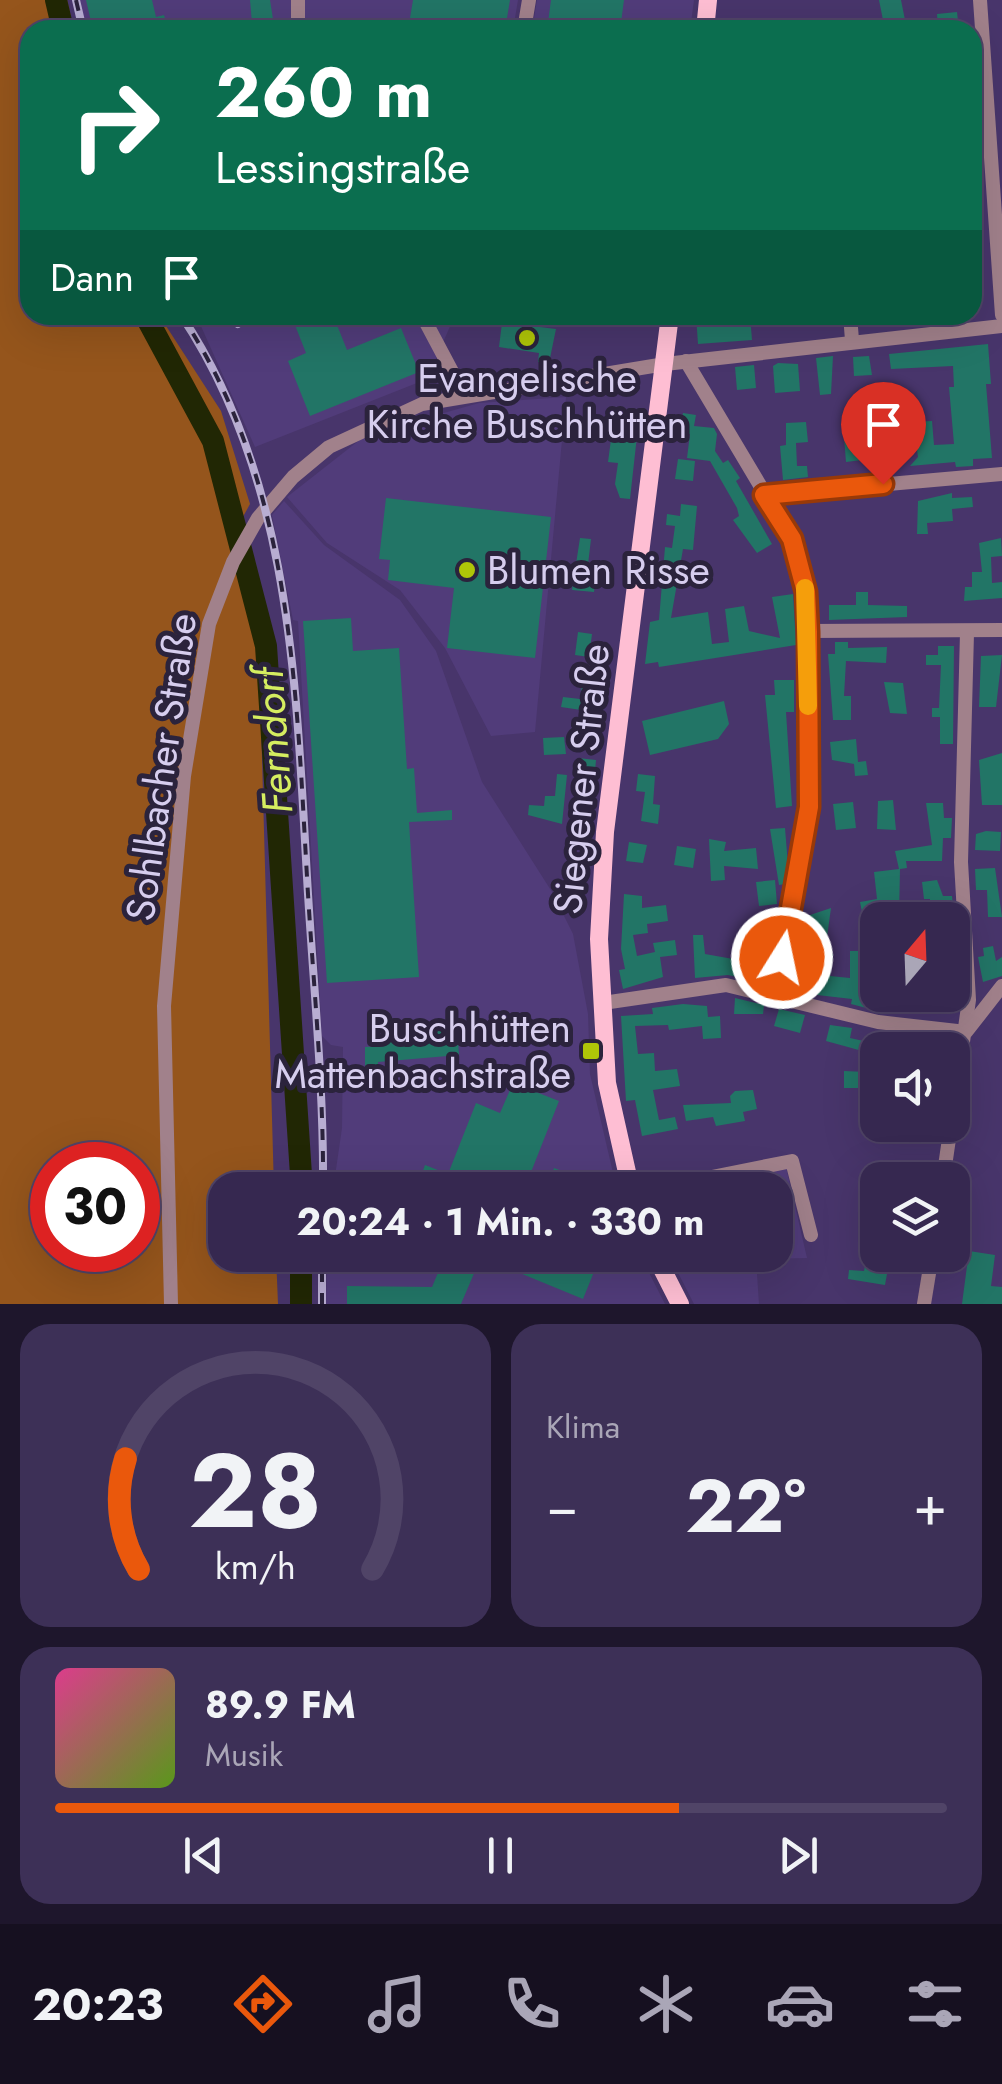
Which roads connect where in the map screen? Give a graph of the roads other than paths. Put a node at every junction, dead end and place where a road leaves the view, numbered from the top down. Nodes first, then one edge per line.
1 (982, 29) edge
2 (1002, 315) edge
3 (427, 325) edge
4 (669, 325) edge
5 (851, 325) edge
6 (1002, 326) edge
7 (852, 340) junction
8 (686, 361) junction
9 (665, 364) junction
10 (464, 396) junction
11 (1002, 474) edge
12 (764, 495) junction
13 (1002, 630) edge
14 (808, 632) junction
15 (967, 633) junction
16 (1002, 986) edge
17 (776, 995) junction
18 (603, 1003) junction
19 (966, 1032) junction
20 (626, 1172) edge
21 (734, 1172) edge
22 (811, 1235) dead end
23 (664, 1272) edge
24 (929, 1272) edge
25 (171, 1304) edge
26 (680, 1304) edge
27 (924, 1304) edge

1 - 2 street
3 - 10 street
4 - 9 main road, Siegener Straße
5 - 7 street
6 - 7 street, Sohlbacher Straße
7 - 8 street, Sohlbacher Straße
8 - 9 street, Sohlbacher Straße
8 - 12 street
9 - 10 street, Sohlbacher Straße
9 - 18 main road, Siegener Straße
10 - 25 street, Sohlbacher Straße
11 - 12 street
12 - 14 street
13 - 15 street
14 - 15 street
14 - 17 street
15 - 19 street
16 - 19 street
17 - 18 street
17 - 19 street
18 - 20 main road, Siegener Straße
21 - 22 street
23 - 26 main road
24 - 27 street

